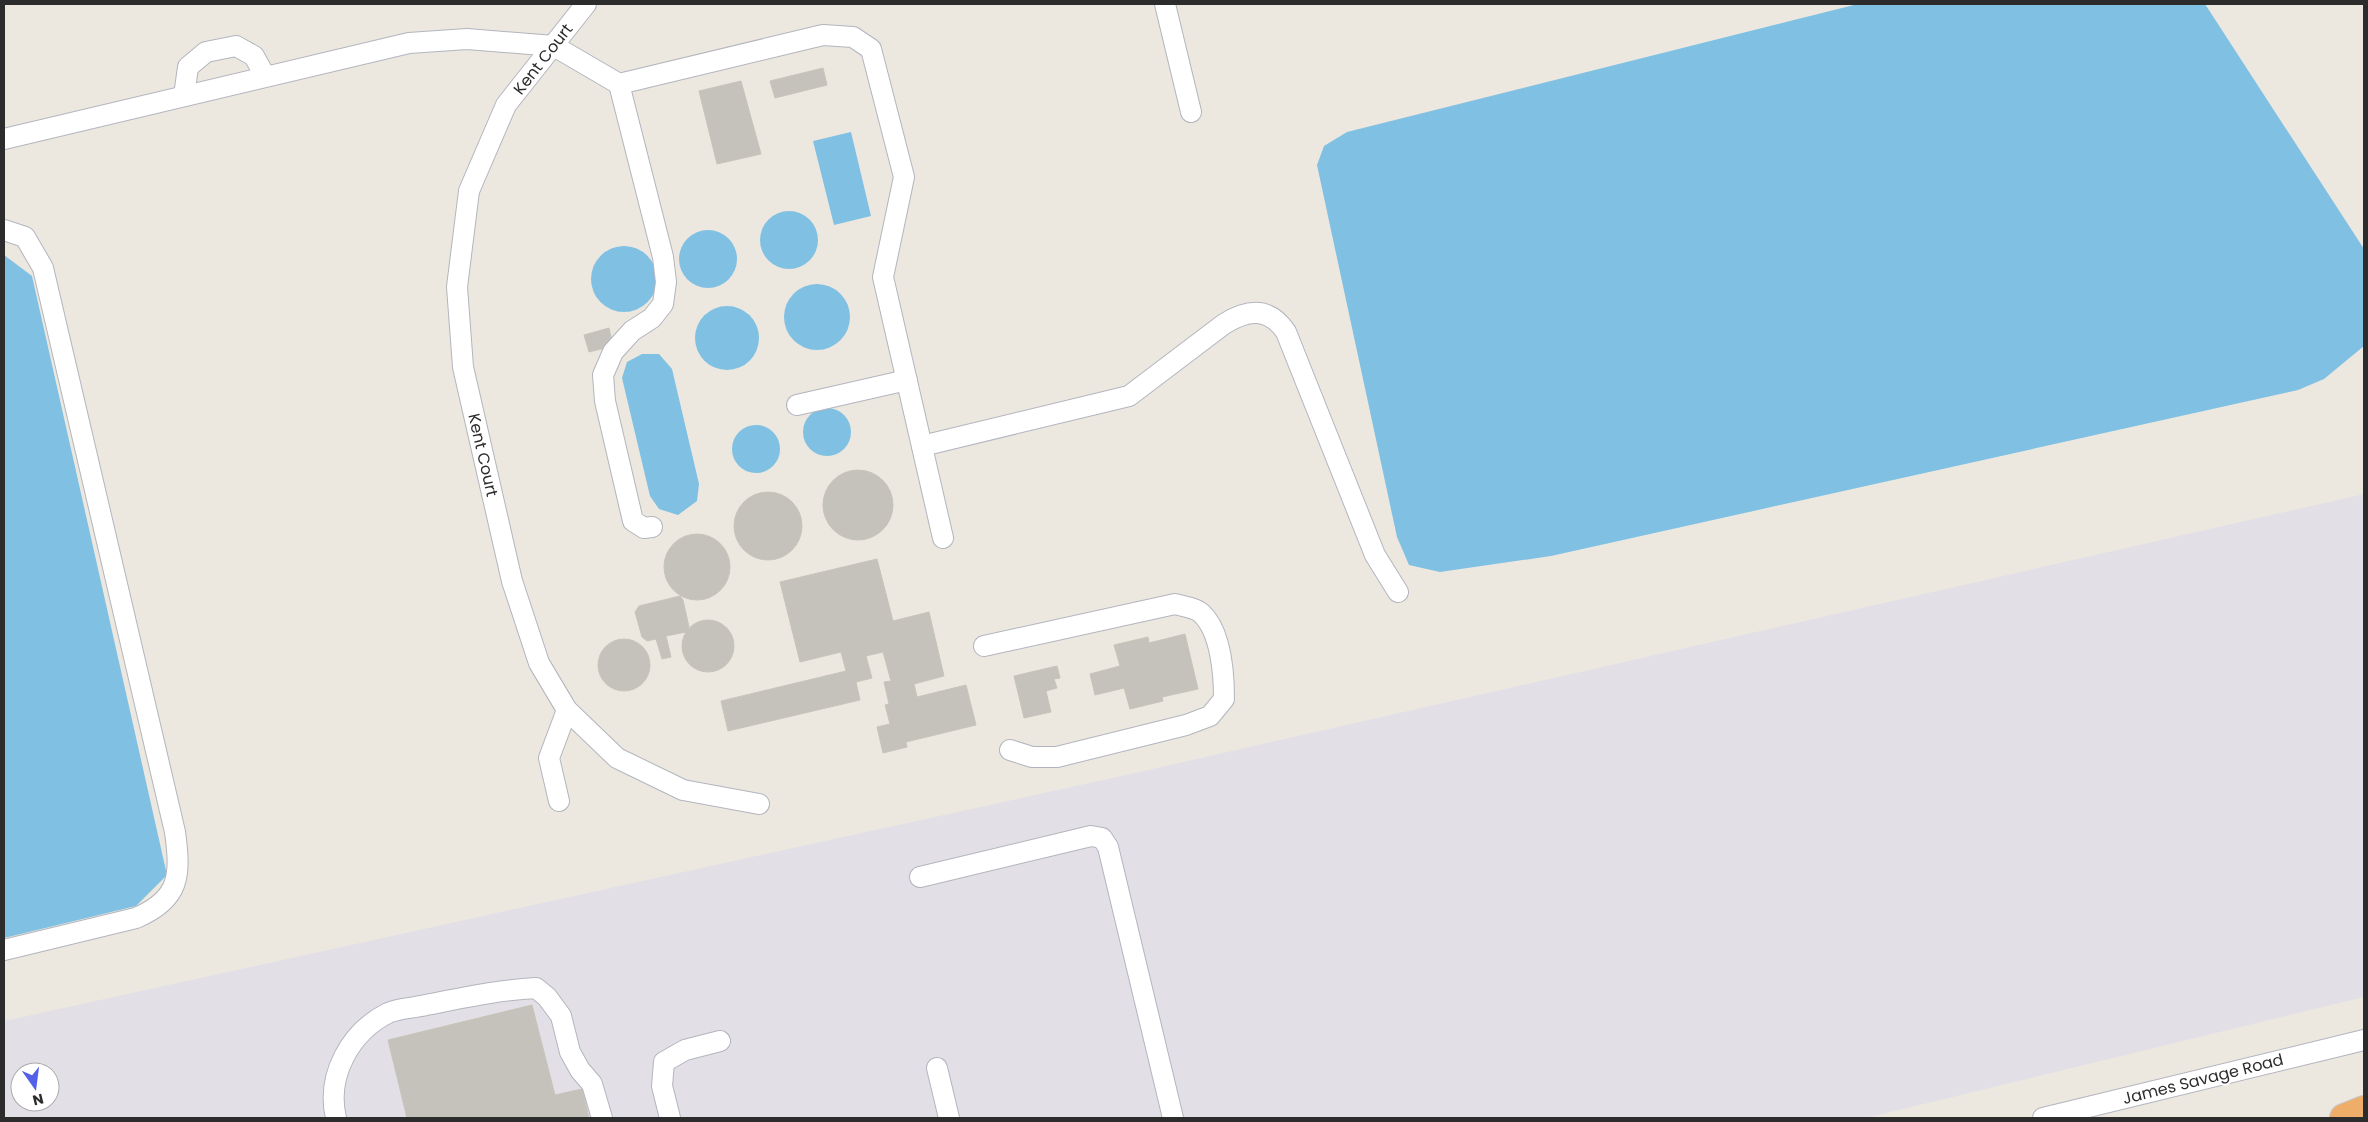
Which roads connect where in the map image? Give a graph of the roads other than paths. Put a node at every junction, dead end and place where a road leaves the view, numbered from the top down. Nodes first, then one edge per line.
1 (586, 4) edge
2 (1165, 4) edge
3 (554, 46) junction
4 (265, 76) junction
5 (619, 84) junction
6 (184, 96) junction
7 (1191, 112) dead end
8 (4, 139) edge
9 (4, 230) edge
10 (907, 380) junction
11 (797, 406) dead end
12 (922, 446) junction
13 (652, 527) dead end
14 (943, 538) dead end
15 (1398, 592) dead end
16 (984, 646) dead end
17 (567, 710) junction
18 (1010, 750) dead end
19 (559, 801) dead end
20 (759, 804) dead end
21 (920, 877) dead end
22 (4, 950) edge
23 (2364, 1040) edge
24 (720, 1041) dead end
25 (937, 1068) dead end
26 (2364, 1110) edge
27 (336, 1118) edge
28 (602, 1118) edge
29 (670, 1118) edge
30 (949, 1118) edge
31 (1173, 1118) edge
32 (2043, 1118) edge
33 (2344, 1118) edge

1 - 3 street, Kent Court
2 - 7 street
3 - 4 street
3 - 5 street
3 - 17 street, Kent Court
4 - 6 street
4 - 6 street
5 - 10 street
5 - 13 street
6 - 8 street
9 - 22 street
10 - 11 street
10 - 12 street
12 - 14 street
12 - 15 street
16 - 18 street
17 - 19 street
17 - 20 street, Kent Court
21 - 31 street
23 - 32 street, James Savage Road
24 - 29 street
25 - 30 street
26 - 33 highway
27 - 28 street

